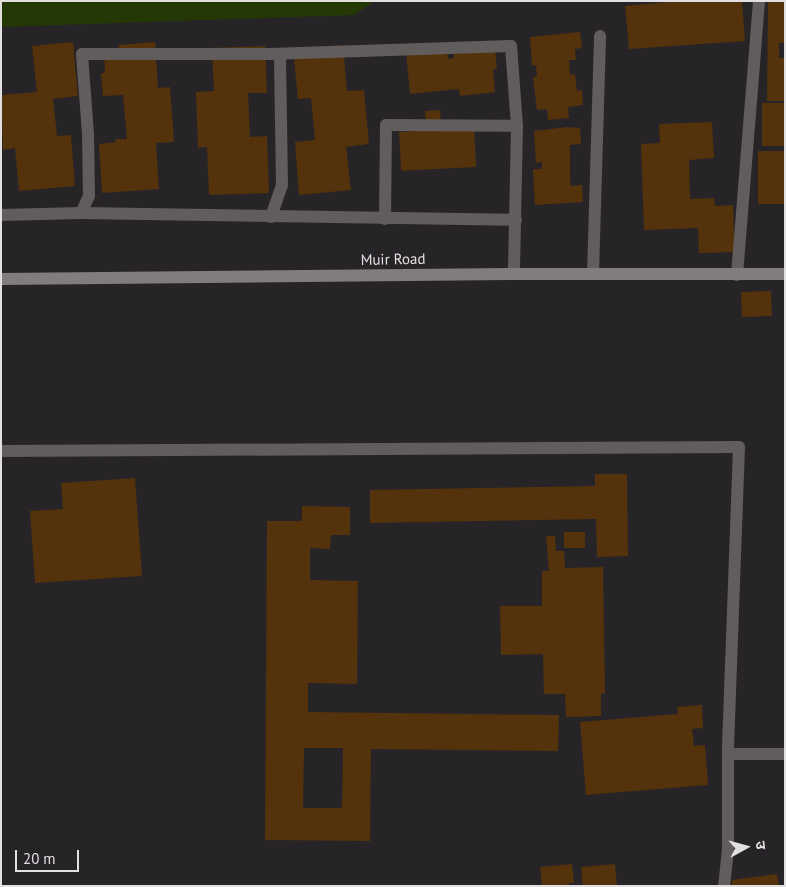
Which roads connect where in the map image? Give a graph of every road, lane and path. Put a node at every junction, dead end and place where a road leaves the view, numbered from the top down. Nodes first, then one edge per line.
1 (759, 1) edge
2 (600, 36) dead end
3 (280, 54) junction
4 (518, 126) junction
5 (80, 213) junction
6 (1, 215) edge
7 (271, 217) junction
8 (385, 218) junction
9 (516, 220) junction
10 (514, 274) junction
11 (593, 274) junction
12 (785, 274) edge
13 (737, 275) junction
14 (1, 279) edge
15 (1, 451) edge
16 (728, 754) junction
17 (785, 754) edge
18 (724, 886) edge

1 - 13 street
2 - 11 street
3 - 4 street
3 - 5 street
3 - 7 street
4 - 8 street
4 - 9 street
5 - 6 street
5 - 7 street
7 - 8 street
8 - 9 street
9 - 10 street
10 - 11 main road, Muir Road
10 - 14 main road, Muir Road
11 - 13 main road, Muir Road
12 - 13 main road, Muir Road
15 - 16 street
16 - 17 street
16 - 18 street

